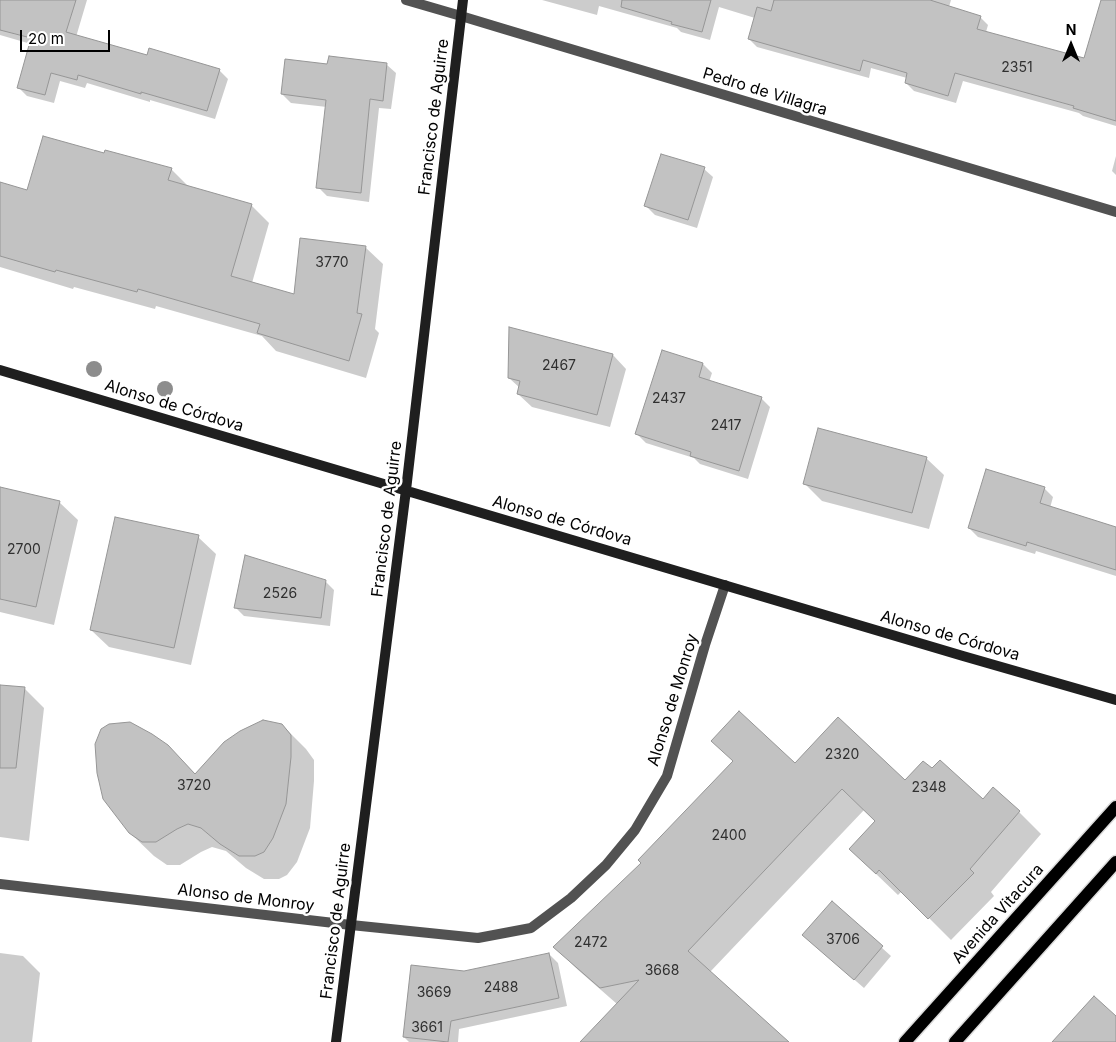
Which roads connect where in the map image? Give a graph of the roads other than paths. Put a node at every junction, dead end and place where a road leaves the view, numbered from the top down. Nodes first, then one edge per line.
1 (406, 0) edge
2 (463, 0) edge
3 (461, 16) junction
4 (1116, 212) edge
5 (0, 370) edge
6 (406, 490) junction
7 (725, 585) junction
8 (1116, 700) edge
9 (1116, 807) edge
10 (1116, 862) edge
11 (0, 884) edge
12 (351, 925) junction
13 (336, 1042) edge
14 (905, 1042) edge
15 (955, 1042) edge

1 - 3 street, Pedro de Villagra
2 - 3 main road, Francisco de Aguirre
3 - 4 street, Pedro de Villagra
3 - 6 main road, Francisco de Aguirre
5 - 6 main road, Alonso de Córdova
6 - 7 main road, Alonso de Córdova
6 - 12 main road, Francisco de Aguirre
7 - 8 main road, Alonso de Córdova
7 - 12 street, Alonso de Monroy
9 - 14 main road, Avenida Vitacura
10 - 15 main road
11 - 12 street, Alonso de Monroy
12 - 13 main road, Francisco de Aguirre

